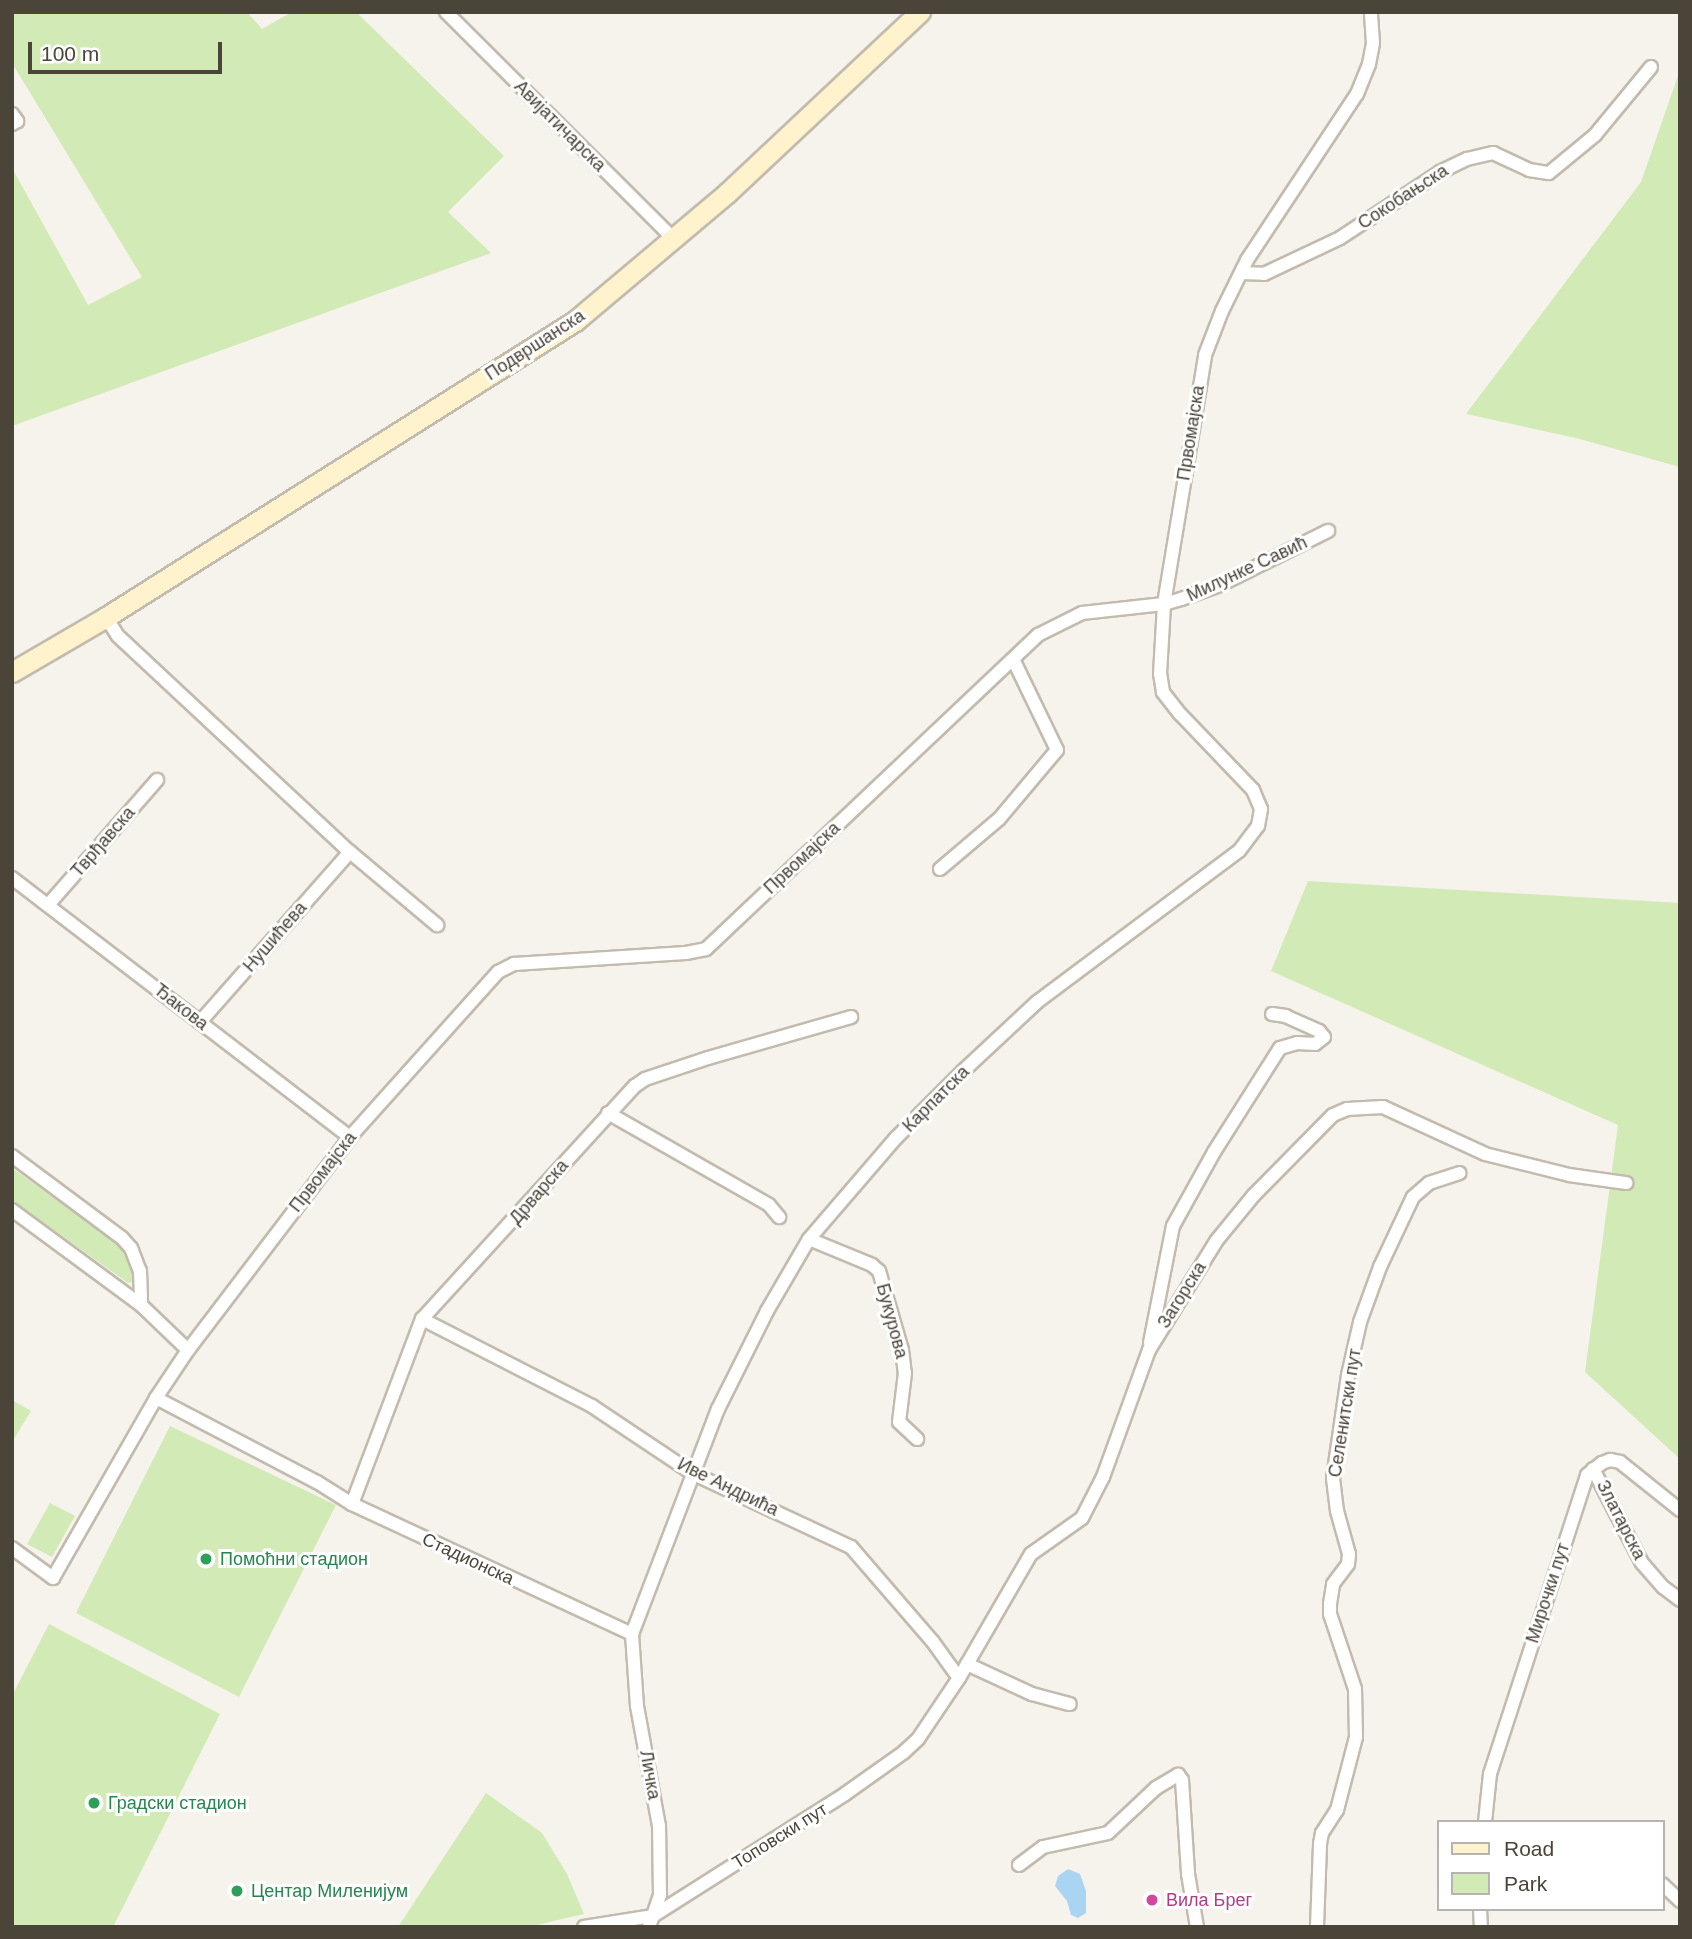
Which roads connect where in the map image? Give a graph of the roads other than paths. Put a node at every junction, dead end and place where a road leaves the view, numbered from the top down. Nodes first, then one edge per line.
1 (446, 12) edge
2 (920, 12) edge
3 (1371, 12) edge
4 (1651, 67) dead end
5 (675, 240) junction
6 (1241, 273) junction
7 (1328, 531) dead end
8 (1164, 604) junction
9 (106, 617) junction
10 (1013, 659) junction
11 (12, 672) edge
12 (157, 780) dead end
13 (350, 852) junction
14 (940, 869) dead end
15 (12, 878) edge
16 (48, 905) junction
17 (438, 925) dead end
18 (1272, 1014) dead end
19 (851, 1017) dead end
20 (200, 1022) junction
21 (608, 1113) junction
22 (350, 1137) junction
23 (12, 1156) edge
24 (1459, 1173) dead end
25 (1626, 1183) dead end
26 (12, 1210) edge
27 (779, 1217) dead end
28 (809, 1239) junction
29 (141, 1304) junction
30 (422, 1320) junction
31 (188, 1350) junction
32 (1149, 1350) junction
33 (156, 1398) junction
34 (917, 1439) dead end
35 (1594, 1469) junction
36 (691, 1473) junction
37 (352, 1504) junction
38 (1680, 1510) edge
39 (12, 1548) edge
40 (1680, 1600) edge
41 (632, 1634) junction
42 (967, 1664) junction
43 (959, 1678) junction
44 (1070, 1704) dead end
45 (904, 1752) joint
46 (1485, 1820) edge
47 (1019, 1865) dead end
48 (1664, 1886) edge
49 (1680, 1901) edge
50 (651, 1921) edge
51 (584, 1927) edge
52 (1197, 1927) edge
53 (1317, 1927) edge

1 - 5 street, Авијатичарска
2 - 5 street, Подвршанска
3 - 6 street, Првомајска
4 - 6 street, Сокобањска
5 - 9 street, Подвршанска
6 - 8 street, Првомајска
7 - 8 street, Милунке Савић
8 - 10 street, Првомајска
8 - 28 street, Карпатска
9 - 11 street, Подвршанска
9 - 13 street
10 - 14 street
10 - 22 street, Првомајска
12 - 16 street, Тврђавска
13 - 17 street
13 - 20 street, Нушићева
15 - 16 street, Ђакова
16 - 20 street, Ђакова
18 - 32 street
19 - 21 street, Дрварска
20 - 22 street, Ђакова
21 - 27 street
21 - 30 street, Дрварска
22 - 31 street, Првомајска
23 - 29 street
24 - 53 street, Селенитски пут
25 - 32 street, Загорска
26 - 29 street
28 - 34 street, Букурова
28 - 36 street, Карпатска
29 - 31 street
30 - 36 street, Иве Андрића
30 - 37 street, Дрварска
31 - 33 street, Првомајска
32 - 42 street, Загорска
33 - 37 street, Стадионска
33 - 39 street, Првомајска
35 - 38 street
35 - 40 street, Златарска
35 - 46 street, Мирочки пут
36 - 41 street
36 - 43 street, Иве Андрића
37 - 41 street, Стадионска
41 - 50 street, Личка
42 - 43 street, Загорска
42 - 44 street
43 - 45 street, Загорска
45 - 50 street, Топовски пут
47 - 52 street
48 - 49 street
50 - 51 street

